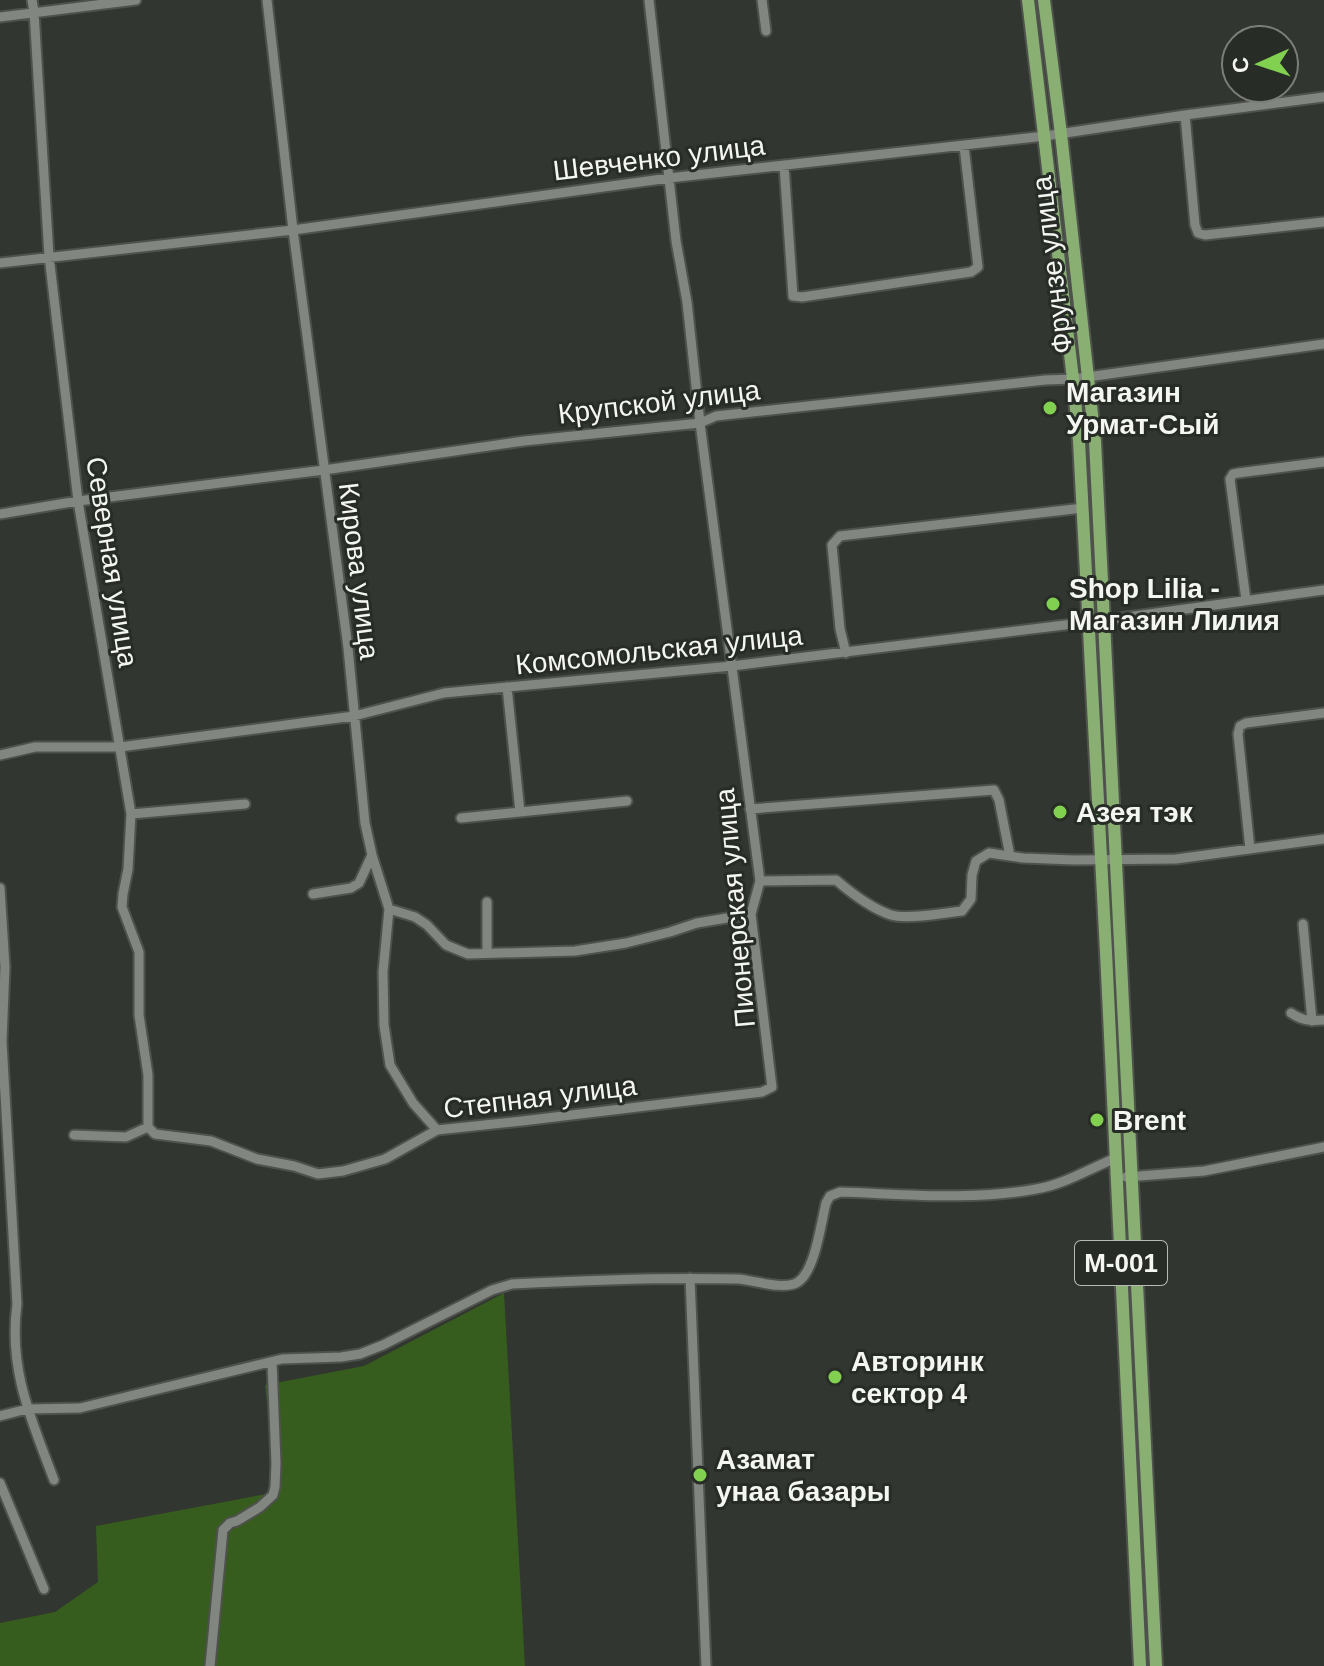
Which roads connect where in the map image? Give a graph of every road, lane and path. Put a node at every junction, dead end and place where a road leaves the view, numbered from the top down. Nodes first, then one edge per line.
1 (32, 0) edge
2 (136, 0) edge
3 (267, 0) edge
4 (649, 0) edge
5 (762, 0) edge
6 (1028, 0) edge
7 (1044, 0) edge
8 (34, 12) junction
9 (0, 17) edge
10 (766, 31) dead end
11 (1324, 97) edge
12 (1185, 115) junction
13 (1061, 134) junction
14 (1045, 136) junction
15 (964, 146) junction
16 (784, 165) junction
17 (669, 178) junction
18 (1324, 222) edge
19 (293, 230) junction
20 (49, 256) junction
21 (0, 263) edge
22 (1324, 344) edge
23 (1089, 377) junction
24 (1073, 379) junction
25 (700, 423) junction
26 (1324, 462) edge
27 (324, 470) junction
28 (78, 501) junction
29 (1083, 508) junction
30 (0, 514) edge
31 (1324, 590) edge
32 (1246, 600) junction
33 (1105, 620) junction
34 (1088, 622) junction
35 (846, 653) junction
36 (732, 666) junction
37 (507, 687) junction
38 (1324, 713) edge
39 (354, 716) junction
40 (120, 747) junction
41 (0, 755) edge
42 (627, 801) dead end
43 (245, 804) dead end
44 (750, 809) junction
45 (520, 812) junction
46 (131, 814) junction
47 (461, 818) dead end
48 (1324, 839) edge
49 (1250, 849) junction
50 (372, 855) junction
51 (1010, 856) junction
52 (1101, 860) junction
53 (1117, 860) junction
54 (760, 881) junction
55 (0, 888) edge
56 (313, 894) dead end
57 (487, 902) dead end
58 (389, 909) junction
59 (751, 914) junction
60 (1303, 924) dead end
61 (487, 953) junction
62 (1291, 1013) dead end
63 (1324, 1020) edge
64 (1312, 1021) junction
65 (1112, 1075) junction
66 (1127, 1075) junction
67 (762, 1092) joint
68 (148, 1127) junction
69 (437, 1130) junction
70 (74, 1135) dead end
71 (1324, 1147) edge
72 (1116, 1158) junction
73 (1117, 1177) junction
74 (1133, 1177) junction
75 (690, 1278) junction
76 (272, 1362) junction
77 (27, 1409) junction
78 (0, 1416) edge
79 (54, 1480) dead end
80 (0, 1483) edge
81 (44, 1589) dead end
82 (210, 1666) edge
83 (706, 1666) edge
84 (1140, 1666) edge
85 (1156, 1666) edge

1 - 8 street, Северная улица
2 - 8 street
3 - 19 street, Кирова улица
4 - 17 street, Пионерская улица
5 - 10 street
6 - 14 main road, Фрунзе улица / M-001
7 - 13 main road, Фрунзе улица / M-001
8 - 9 street
8 - 20 street, Северная улица
11 - 12 street, Шевченко улица
12 - 13 street, Шевченко улица
12 - 18 street
13 - 14 street, Шевченко улица
13 - 23 main road, Фрунзе улица / M-001
14 - 15 street, Шевченко улица
14 - 24 main road, Фрунзе улица / M-001
15 - 16 street, Шевченко улица
15 - 16 street
16 - 17 street, Шевченко улица
17 - 19 street, Шевченко улица
17 - 25 street, Пионерская улица
19 - 20 street, Шевченко улица
19 - 27 street, Кирова улица
20 - 21 street, Шевченко улица
20 - 28 street, Северная улица
22 - 23 street, Крупской улица
23 - 24 street, Крупской улица
23 - 33 main road, Фрунзе улица / M-001
24 - 25 street, Крупской улица
24 - 29 main road, Фрунзе улица / M-001
25 - 27 street, Крупской улица
25 - 36 street, Пионерская улица
26 - 32 street
27 - 28 street, Крупской улица
27 - 39 street, Кирова улица
28 - 30 street, Крупской улица
28 - 40 street, Северная улица
29 - 34 main road, Фрунзе улица / M-001
29 - 35 street
31 - 32 street, Комсомольская улица
32 - 33 street, Комсомольская улица
33 - 34 street, Комсомольская улица
33 - 53 main road, Фрунзе улица / M-001
34 - 35 street, Комсомольская улица
34 - 52 main road, Фрунзе улица / M-001
35 - 36 street, Комсомольская улица
36 - 37 street, Комсомольская улица
36 - 44 street, Пионерская улица
37 - 39 street, Комсомольская улица
37 - 45 street
38 - 49 street
39 - 40 street, Комсомольская улица
39 - 50 street, Кирова улица
40 - 41 street, Комсомольская улица
40 - 46 street, Северная улица
42 - 45 street
43 - 46 street
44 - 51 street
44 - 54 street, Пионерская улица
45 - 47 street
46 - 68 street, Северная улица
48 - 49 street
49 - 53 street
50 - 56 street
50 - 58 street, Кирова улица
51 - 52 street
51 - 54 street
52 - 53 street
52 - 65 main road, M-001
53 - 66 main road, M-001
54 - 59 street, Пионерская улица
55 - 77 street
57 - 61 street
58 - 61 street
58 - 69 street, Кирова улица
59 - 61 street
59 - 67 street, Пионерская улица
60 - 64 street
62 - 64 street
63 - 64 street
65 - 66 main road
65 - 72 main road, M-001
66 - 74 main road, M-001
67 - 69 street, Степная улица
68 - 69 street, Степная улица
68 - 70 street
71 - 74 street
72 - 73 main road, M-001
72 - 75 street
73 - 74 street
73 - 84 main road, M-001
74 - 85 main road, M-001
75 - 76 street
75 - 83 street
76 - 77 street
76 - 82 street
77 - 78 street
77 - 79 street
80 - 81 street

